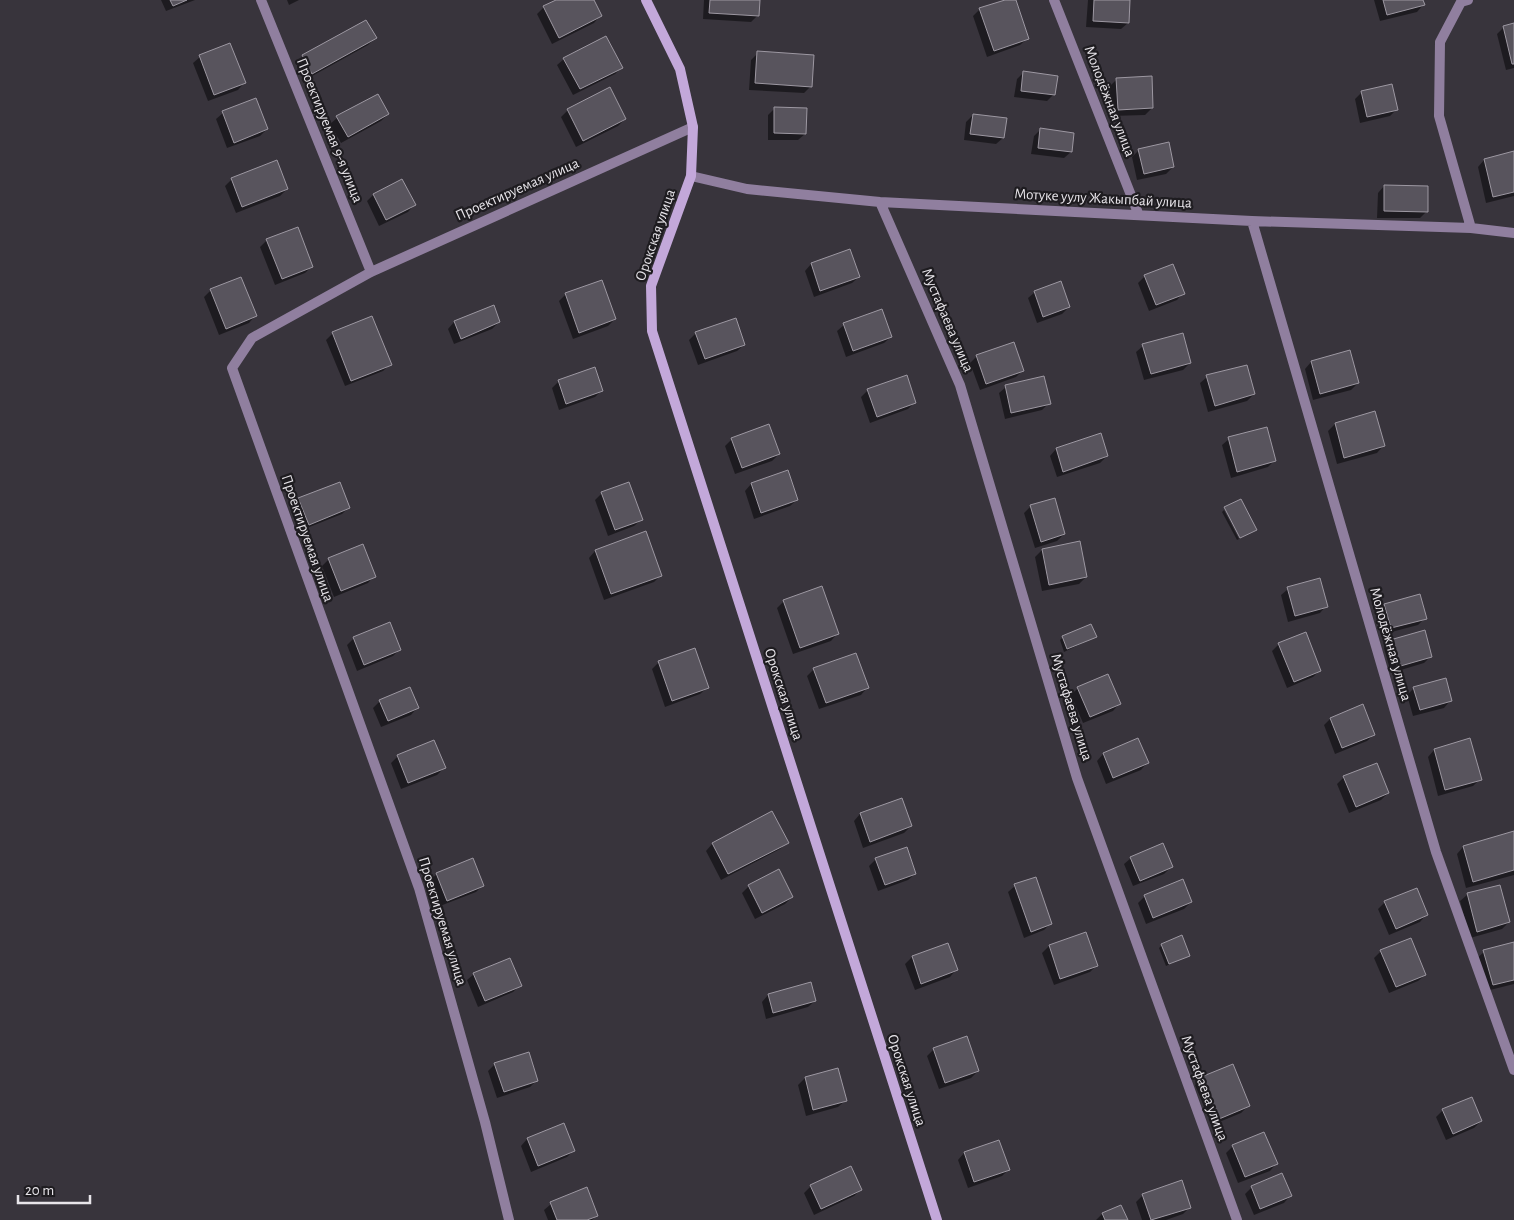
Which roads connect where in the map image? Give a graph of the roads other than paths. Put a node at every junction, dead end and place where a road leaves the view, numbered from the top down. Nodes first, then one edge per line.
1 (261, 0) edge
2 (646, 0) edge
3 (1054, 0) edge
4 (1468, 0) edge
5 (693, 127) junction
6 (691, 176) junction
7 (880, 202) junction
8 (1138, 213) junction
9 (1252, 221) junction
10 (1471, 228) junction
11 (1514, 233) edge
12 (370, 272) junction
13 (1514, 1070) edge
14 (509, 1220) edge
15 (937, 1220) edge
16 (1237, 1220) edge

1 - 12 street, Проектируемая 9-я улица
2 - 5 street, Орокская улица
3 - 8 street, Молодёжная улица
4 - 10 street
5 - 6 street, Орокская улица
5 - 12 street, Проектируемая улица
6 - 7 street, Мотуке уулу Жакыпбай улица
6 - 15 street, Орокская улица
7 - 8 street, Мотуке уулу Жакыпбай улица
7 - 16 street, Мустафаева улица
8 - 9 street, Мотуке уулу Жакыпбай улица
9 - 10 street, Мотуке уулу Жакыпбай улица
9 - 13 street, Молодёжная улица
10 - 11 street, Мотуке уулу Жакыпбай улица
12 - 14 street, Проектируемая улица

